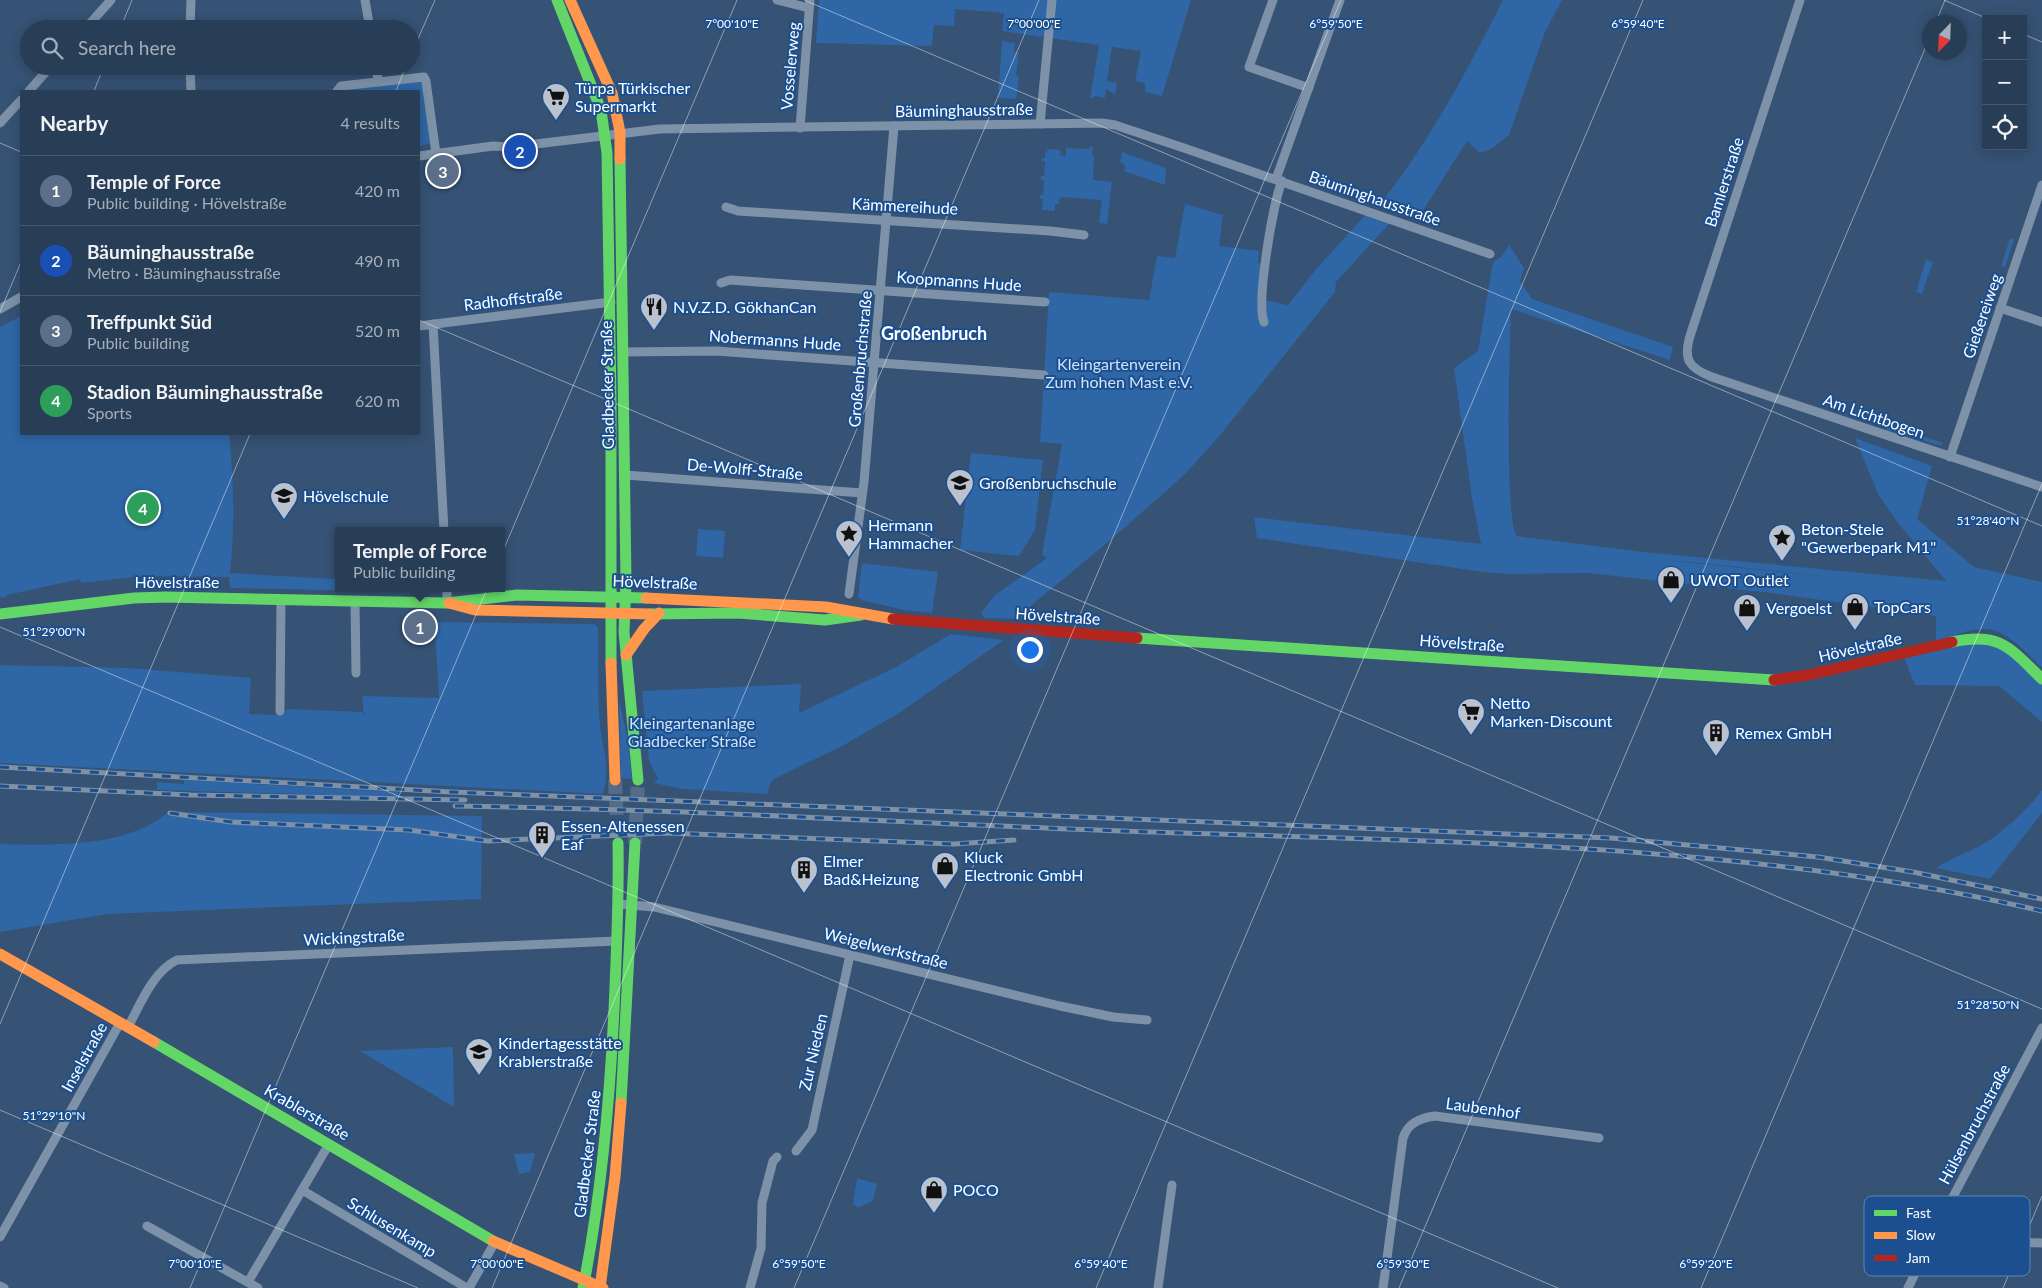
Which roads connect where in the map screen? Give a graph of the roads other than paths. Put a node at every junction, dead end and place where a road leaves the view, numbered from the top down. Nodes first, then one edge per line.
1 (112, 0) edge
2 (191, 0) edge
3 (365, 0) edge
4 (557, 0) edge
5 (570, 0) edge
6 (777, 0) edge
7 (1052, 0) edge
8 (1273, 0) edge
9 (1340, 0) edge
10 (1800, 0) edge
11 (810, 4) edge
12 (93, 20) edge
13 (190, 20) edge
14 (368, 20) edge
15 (43, 75) edge
16 (190, 75) edge
17 (377, 75) edge
18 (378, 81) junction
19 (1308, 88) junction
20 (30, 90) edge
21 (191, 90) edge
22 (338, 90) edge
23 (20, 101) edge
24 (0, 123) edge
25 (1040, 124) junction
26 (894, 126) junction
27 (800, 128) junction
28 (620, 132) junction
29 (606, 134) junction
30 (436, 154) junction
31 (420, 156) edge
32 (1279, 180) junction
33 (2042, 185) edge
34 (726, 207) dead end
35 (887, 221) junction
36 (1084, 235) dead end
37 (1490, 254) dead end
38 (721, 283) dead end
39 (881, 290) junction
40 (20, 298) edge
41 (610, 302) junction
42 (1045, 302) dead end
43 (2000, 308) junction
44 (0, 309) edge
45 (1264, 322) dead end
46 (2042, 322) edge
47 (433, 324) junction
48 (420, 326) edge
49 (623, 352) junction
50 (874, 362) junction
51 (1697, 370) joint
52 (1044, 375) dead end
53 (1950, 457) junction
54 (624, 475) junction
55 (2042, 487) edge
56 (862, 493) junction
57 (444, 527) edge
58 (447, 592) edge
59 (849, 594) dead end
60 (610, 597) junction
61 (625, 597) junction
62 (281, 600) junction
63 (355, 601) junction
64 (447, 603) junction
65 (610, 612) junction
66 (625, 613) junction
67 (659, 613) junction
68 (0, 614) edge
69 (861, 615) junction
70 (626, 655) junction
71 (356, 673) dead end
72 (2042, 679) edge
73 (280, 711) dead end
74 (616, 780) tunnel mouth
75 (638, 780) tunnel mouth
76 (618, 843) tunnel mouth
77 (636, 843) tunnel mouth
78 (619, 904) junction
79 (633, 905) junction
80 (617, 941) junction
81 (0, 954) edge
82 (850, 955) junction
83 (1147, 1020) dead end
84 (124, 1025) junction
85 (2042, 1028) edge
86 (1599, 1138) dead end
87 (329, 1144) junction
88 (796, 1151) dead end
89 (777, 1158) dead end
90 (1172, 1185) dead end
91 (302, 1190) junction
92 (1954, 1196) edge
93 (147, 1226) dead end
94 (0, 1237) edge
95 (495, 1242) junction
96 (1914, 1276) edge
97 (248, 1282) junction
98 (584, 1284) edge
99 (0, 1286) edge
100 (4, 1288) edge
101 (258, 1288) edge
102 (468, 1288) edge
103 (601, 1288) edge
104 (750, 1288) edge
105 (1158, 1288) edge
106 (1383, 1288) edge
107 (1908, 1288) edge

1 - 12 street
2 - 13 street
3 - 14 street
4 - 29 main road, Gladbecker Straße
5 - 28 main road, Gladbecker Straße
6 - 11 street, Vosselerweg
7 - 25 street
8 - 19 street
9 - 19 street
10 - 51 street, Bamlerstraße
11 - 27 street, Vosselerweg
15 - 20 street
16 - 21 street
17 - 18 street
18 - 22 street
18 - 30 street
19 - 32 street
23 - 24 street
25 - 26 street, Bäuminghausstraße
25 - 32 street, Bäuminghausstraße
26 - 27 street, Bäuminghausstraße
26 - 35 street, Großenbruchstraße
27 - 28 street, Bäuminghausstraße
28 - 29 street, Bäuminghausstraße
28 - 49 main road, Gladbecker Straße
29 - 30 street, Bäuminghausstraße
29 - 41 main road, Gladbecker Straße
30 - 31 street, Bäuminghausstraße
32 - 37 street, Bäuminghausstraße
32 - 45 street
33 - 43 street, Gießereiweg
34 - 35 street, Kämmereihude
35 - 36 street, Kämmereihude
35 - 39 street, Großenbruchstraße
38 - 39 street, Koopmanns Hude
39 - 42 street, Koopmanns Hude
39 - 50 street, Großenbruchstraße
40 - 44 street
41 - 47 street, Radhoffstraße
41 - 60 main road, Gladbecker Straße
43 - 46 street
43 - 53 street, Gießereiweg
47 - 48 street, Radhoffstraße
47 - 57 street
49 - 50 street, Nobermanns Hude
49 - 54 main road, Gladbecker Straße
50 - 52 street, Nobermanns Hude
50 - 56 street, Großenbruchstraße
51 - 53 street, Am Lichtbogen
53 - 55 street, Am Lichtbogen
54 - 56 street, De-Wolff-Straße
54 - 61 main road, Gladbecker Straße
56 - 59 street, Großenbruchstraße
58 - 64 street
60 - 61 main road, Hövelstraße
60 - 64 main road, Hövelstraße
60 - 65 main road, Gladbecker Straße
61 - 66 main road, Gladbecker Straße
61 - 69 main road, Hövelstraße
62 - 63 main road, Hövelstraße
62 - 68 main road, Hövelstraße
62 - 73 street
63 - 64 main road, Hövelstraße
63 - 71 street
64 - 65 main road, Hövelstraße
65 - 66 main road, Hövelstraße
65 - 74 main road, Gladbecker Straße
66 - 67 main road, Hövelstraße
66 - 70 main road, Gladbecker Straße
67 - 69 main road, Hövelstraße
67 - 70 main road
69 - 72 main road, Hövelstraße
70 - 75 main road, Gladbecker Straße
76 - 78 main road, Gladbecker Straße
77 - 79 main road, Gladbecker Straße
78 - 79 street, Weigelwerkstraße
78 - 80 main road, Gladbecker Straße
79 - 82 street, Weigelwerkstraße
79 - 103 main road, Gladbecker Straße
80 - 84 street, Wickingstraße
80 - 98 main road, Gladbecker Straße
81 - 84 main road, Krablerstraße
82 - 83 street, Weigelwerkstraße
82 - 88 street, Zur Nieden
84 - 87 main road, Krablerstraße
84 - 94 street, Inselstraße
85 - 92 street, Hülsenbruchstraße
86 - 106 street, Laubenhof
87 - 91 street
87 - 95 main road, Krablerstraße
89 - 104 street
90 - 105 street
91 - 97 street
91 - 102 street, Schlusenkamp
93 - 97 street
95 - 98 main road, Krablerstraße
95 - 102 street, Schlusenkamp
96 - 107 street, Hülsenbruchstraße
97 - 101 street
98 - 103 main road, Krablerstraße
99 - 100 street

